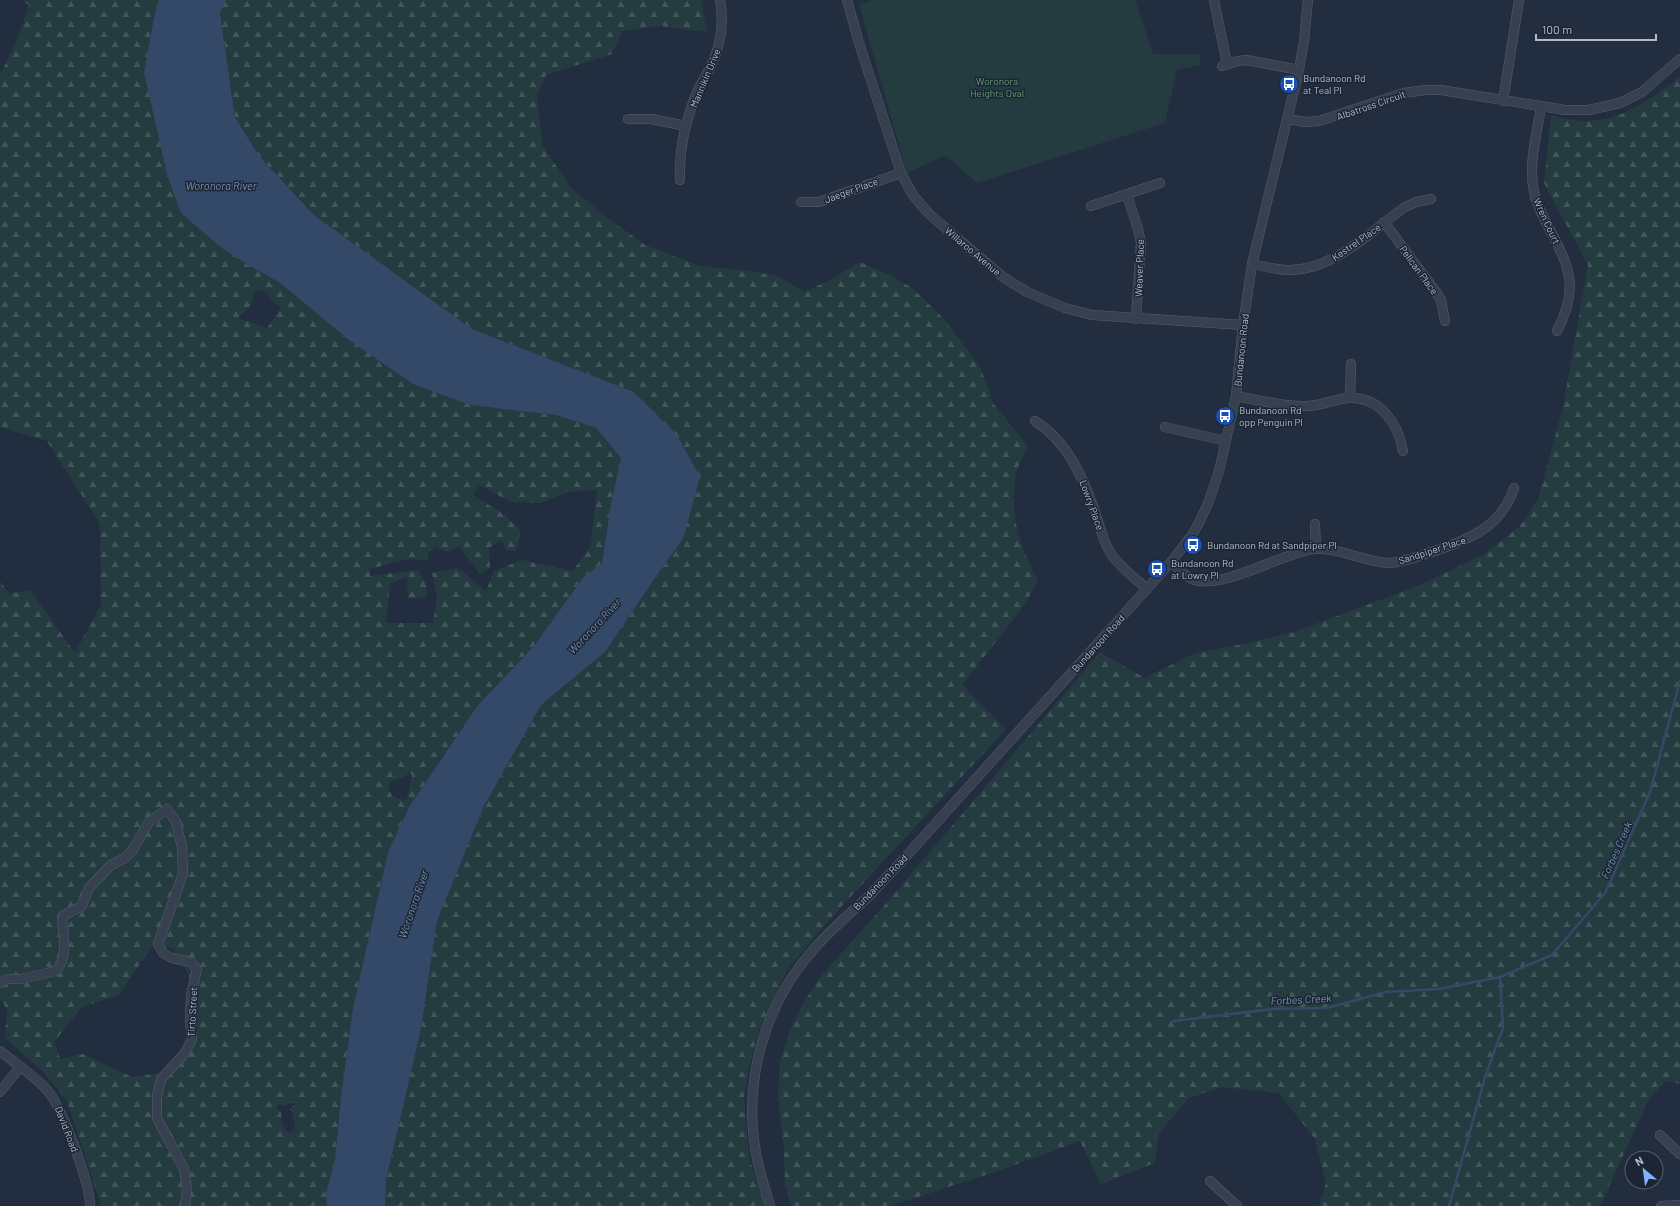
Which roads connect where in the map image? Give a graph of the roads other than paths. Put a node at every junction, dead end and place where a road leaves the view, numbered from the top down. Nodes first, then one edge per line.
1 (720, 0) edge
2 (847, 0) edge
3 (1214, 0) edge
4 (1308, 0) edge
5 (1519, 0) edge
6 (1680, 59) edge
7 (1299, 70) junction
8 (1503, 101) junction
9 (1541, 107) junction
10 (628, 119) dead end
11 (1288, 119) junction
12 (686, 126) junction
13 (901, 173) junction
14 (680, 180) dead end
15 (1160, 183) dead end
16 (1127, 195) junction
17 (1431, 199) dead end
18 (801, 202) dead end
19 (1091, 206) dead end
20 (1384, 222) junction
21 (1252, 264) junction
22 (1136, 319) junction
23 (1445, 321) dead end
24 (1243, 325) junction
25 (1557, 331) dead end
26 (1351, 364) dead end
27 (1236, 396) junction
28 (1350, 398) junction
29 (1035, 421) dead end
30 (1165, 426) dead end
31 (1226, 441) junction
32 (1403, 450) dead end
33 (1514, 488) dead end
34 (1315, 524) dead end
35 (1316, 549) junction
36 (1170, 562) junction
37 (1147, 589) junction
38 (0, 983) edge
39 (0, 1051) edge
40 (20, 1067) junction
41 (0, 1092) edge
42 (1660, 1135) dead end
43 (1680, 1154) edge
44 (1210, 1181) dead end
45 (1680, 1205) edge
46 (90, 1206) edge
47 (185, 1206) edge
48 (770, 1206) edge
49 (1237, 1206) edge
50 (1661, 1206) edge

1 - 12 street, Mannikin Drive
2 - 13 street, Willaroo Avenue
3 - 7 street
4 - 7 street, Bundanoon Road
5 - 8 street
6 - 9 street, Albatross Circuit
7 - 11 street, Bundanoon Road
8 - 9 street, Albatross Circuit
8 - 11 street, Albatross Circuit
9 - 25 street, Wren Court
10 - 12 street
11 - 21 street, Bundanoon Road
12 - 14 street, Mannikin Drive
13 - 18 street, Jaeger Place
13 - 22 street, Willaroo Avenue
15 - 16 street
16 - 19 street
16 - 22 street, Weaver Place
17 - 20 street, Kestrel Place
20 - 21 street, Kestrel Place
20 - 23 street, Pelican Place
21 - 24 street, Bundanoon Road
22 - 24 street, Willaroo Avenue
24 - 27 street, Bundanoon Road
26 - 28 street
27 - 28 street
27 - 31 street, Bundanoon Road
28 - 32 street
29 - 37 street, Lowry Place
30 - 31 street
31 - 36 street, Bundanoon Road
33 - 35 street, Sandpiper Place
34 - 35 street
35 - 36 street, Sandpiper Place
36 - 37 street, Bundanoon Road
37 - 48 street, Bundanoon Road
38 - 47 street, Tirto Street
39 - 40 street, David Road
40 - 41 street
40 - 46 street, David Road
42 - 43 street
44 - 49 street
45 - 50 street

